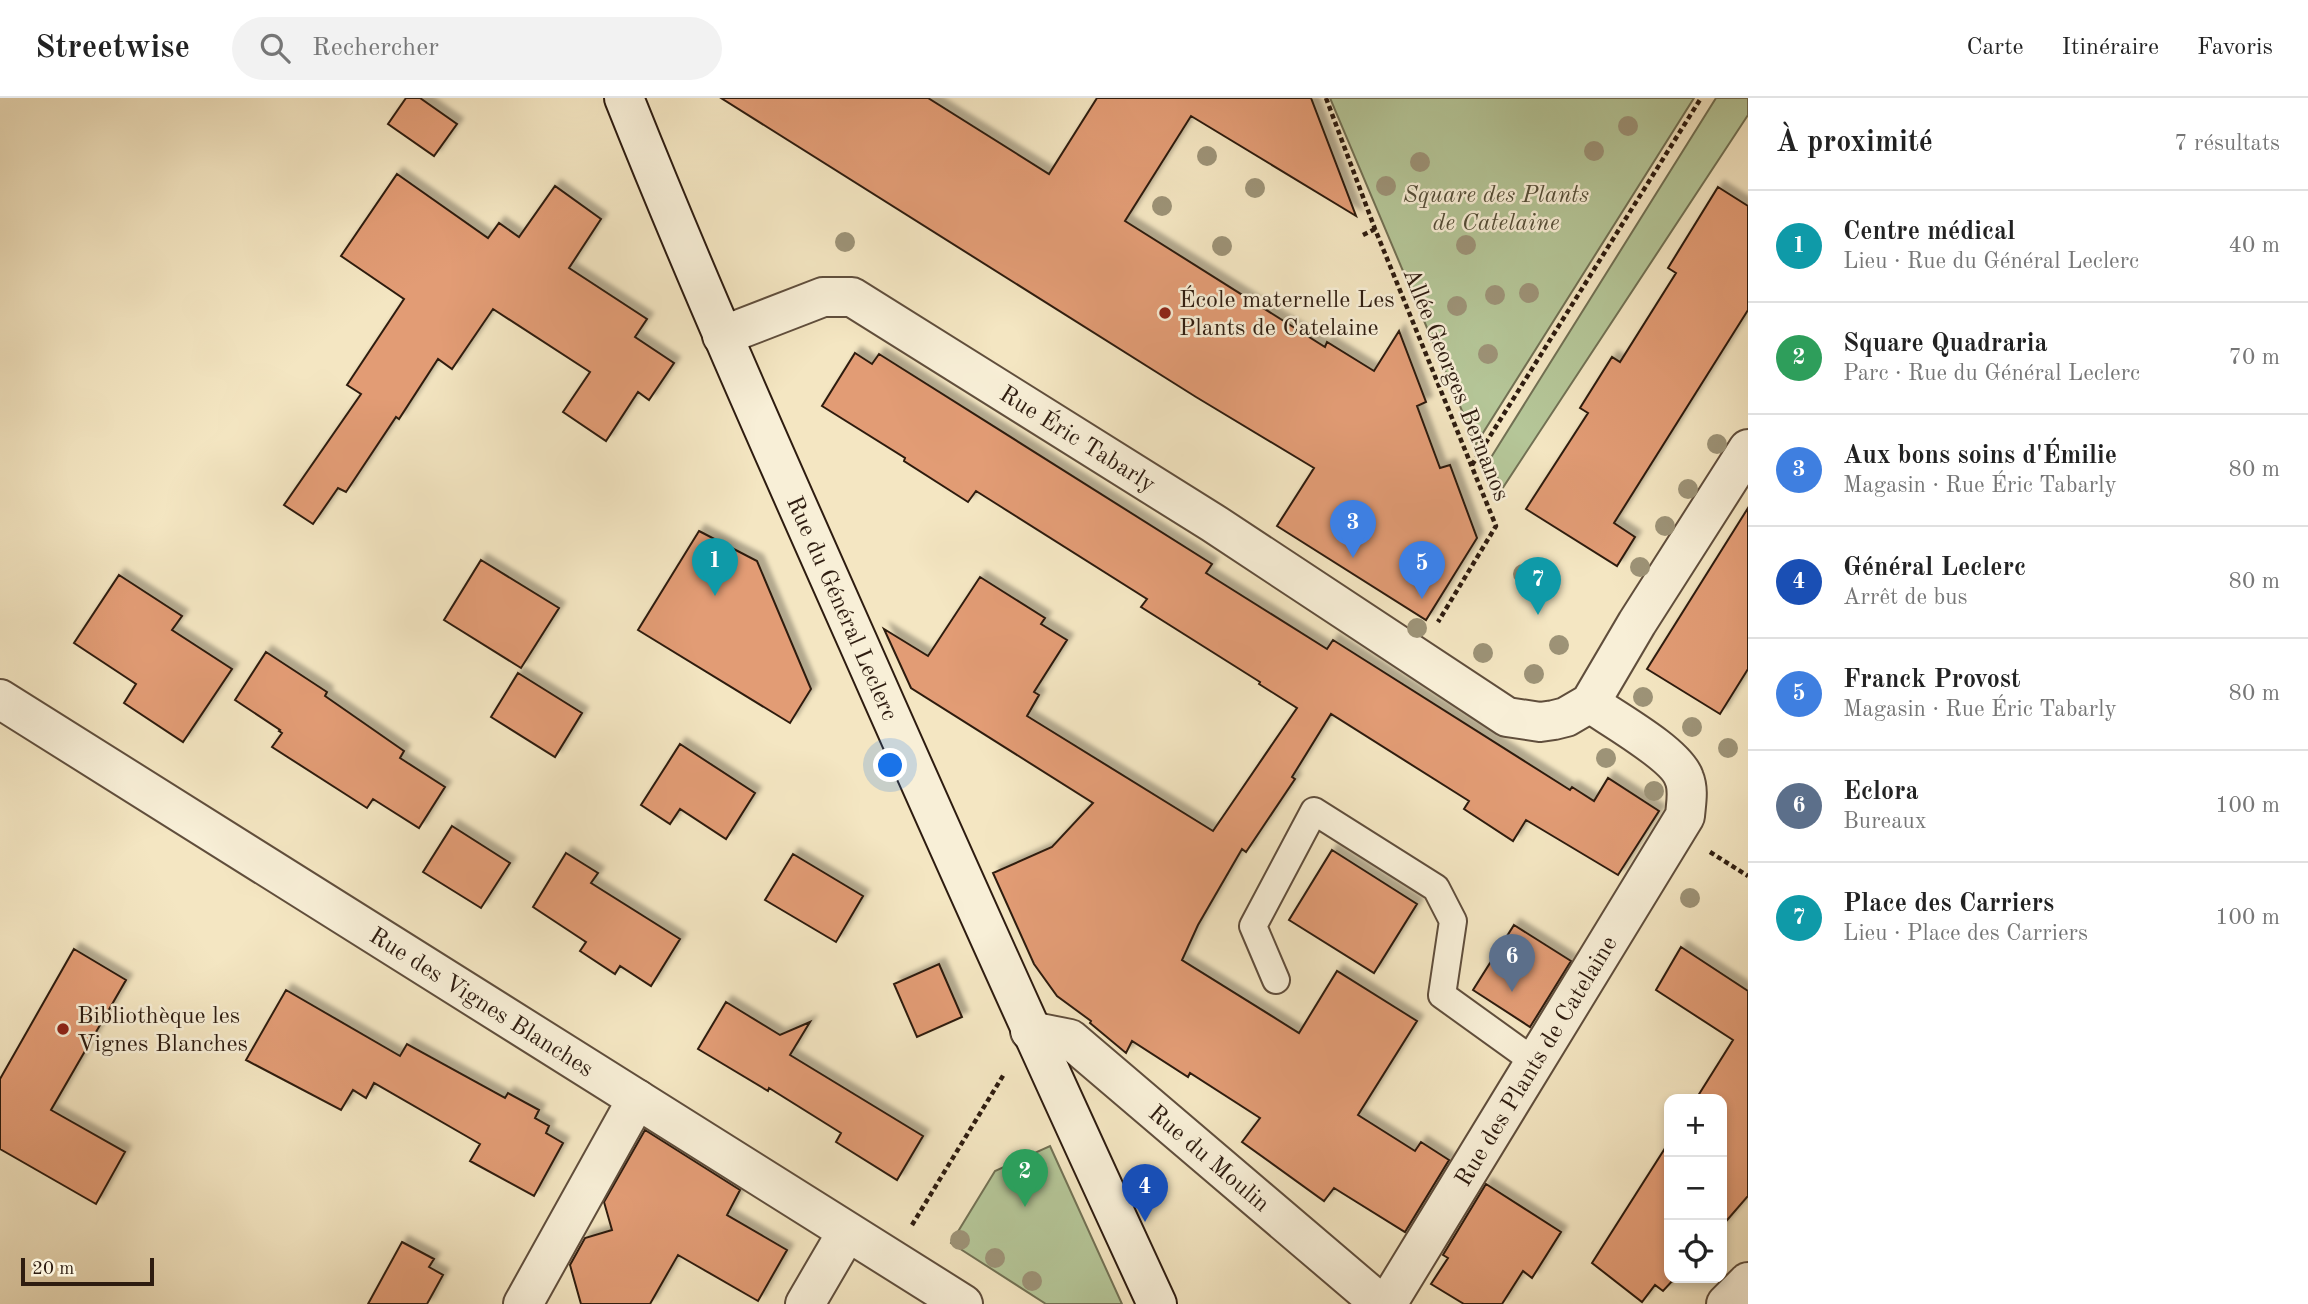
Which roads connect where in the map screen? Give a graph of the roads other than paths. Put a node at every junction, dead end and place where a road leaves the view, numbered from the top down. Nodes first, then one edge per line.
1 (624, 98) edge
2 (722, 336) junction
3 (1748, 449) edge
4 (0, 699) edge
5 (1590, 703) junction
6 (1276, 980) dead end
7 (1030, 1031) junction
8 (1535, 1062) junction
9 (637, 1099) junction
10 (847, 1231) junction
11 (1748, 1282) edge
12 (523, 1304) edge
13 (805, 1304) edge
14 (963, 1304) edge
15 (1157, 1304) edge
16 (1381, 1304) edge
17 (1387, 1304) edge
18 (1726, 1304) edge

1 - 2 street, Rue du Général Leclerc
2 - 5 street, Rue Éric Tabarly
2 - 7 street, Rue du Général Leclerc
3 - 5 street
4 - 9 street, Rue des Vignes Blanches
5 - 8 street, Rue des Plants de Catelaine
6 - 8 lane
7 - 15 street, Rue du Général Leclerc
7 - 16 street, Rue du Moulin
8 - 17 street, Rue des Plants de Catelaine
9 - 10 street, Rue des Vignes Blanches
9 - 12 street
10 - 13 street
10 - 14 street, Rue des Vignes Blanches
11 - 18 street

